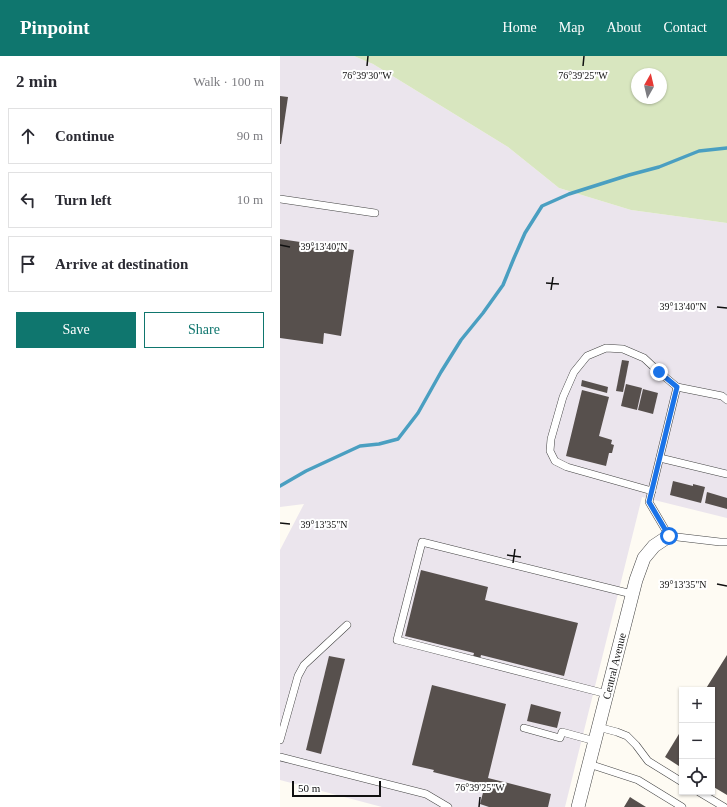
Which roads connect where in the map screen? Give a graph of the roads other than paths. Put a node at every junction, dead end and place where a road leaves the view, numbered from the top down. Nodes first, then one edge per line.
1 (280, 199) edge
2 (375, 213) dead end
3 (677, 387) junction
4 (727, 400) edge
5 (660, 458) junction
6 (727, 474) edge
7 (652, 491) junction
8 (669, 536) junction
9 (727, 542) edge
10 (632, 594) junction
11 (347, 624) dead end
12 (607, 694) junction
13 (598, 727) junction
14 (524, 728) dead end
15 (280, 740) edge
16 (595, 740) junction
17 (280, 757) edge
18 (589, 764) junction
19 (679, 780) edge
20 (704, 795) edge
21 (448, 807) edge
22 (578, 807) edge
23 (682, 807) edge
24 (724, 807) edge

1 - 2 lane
3 - 4 lane
3 - 5 lane
3 - 7 lane
5 - 6 lane
5 - 7 lane
7 - 8 lane
8 - 9 lane
8 - 10 street, Central Avenue
10 - 12 street, Central Avenue
10 - 12 lane
11 - 15 lane
12 - 13 street, Central Avenue
13 - 16 street, Central Avenue
13 - 19 lane
14 - 16 lane
16 - 18 street, Central Avenue
17 - 21 lane
18 - 22 street, Central Avenue
18 - 23 lane
20 - 24 lane

